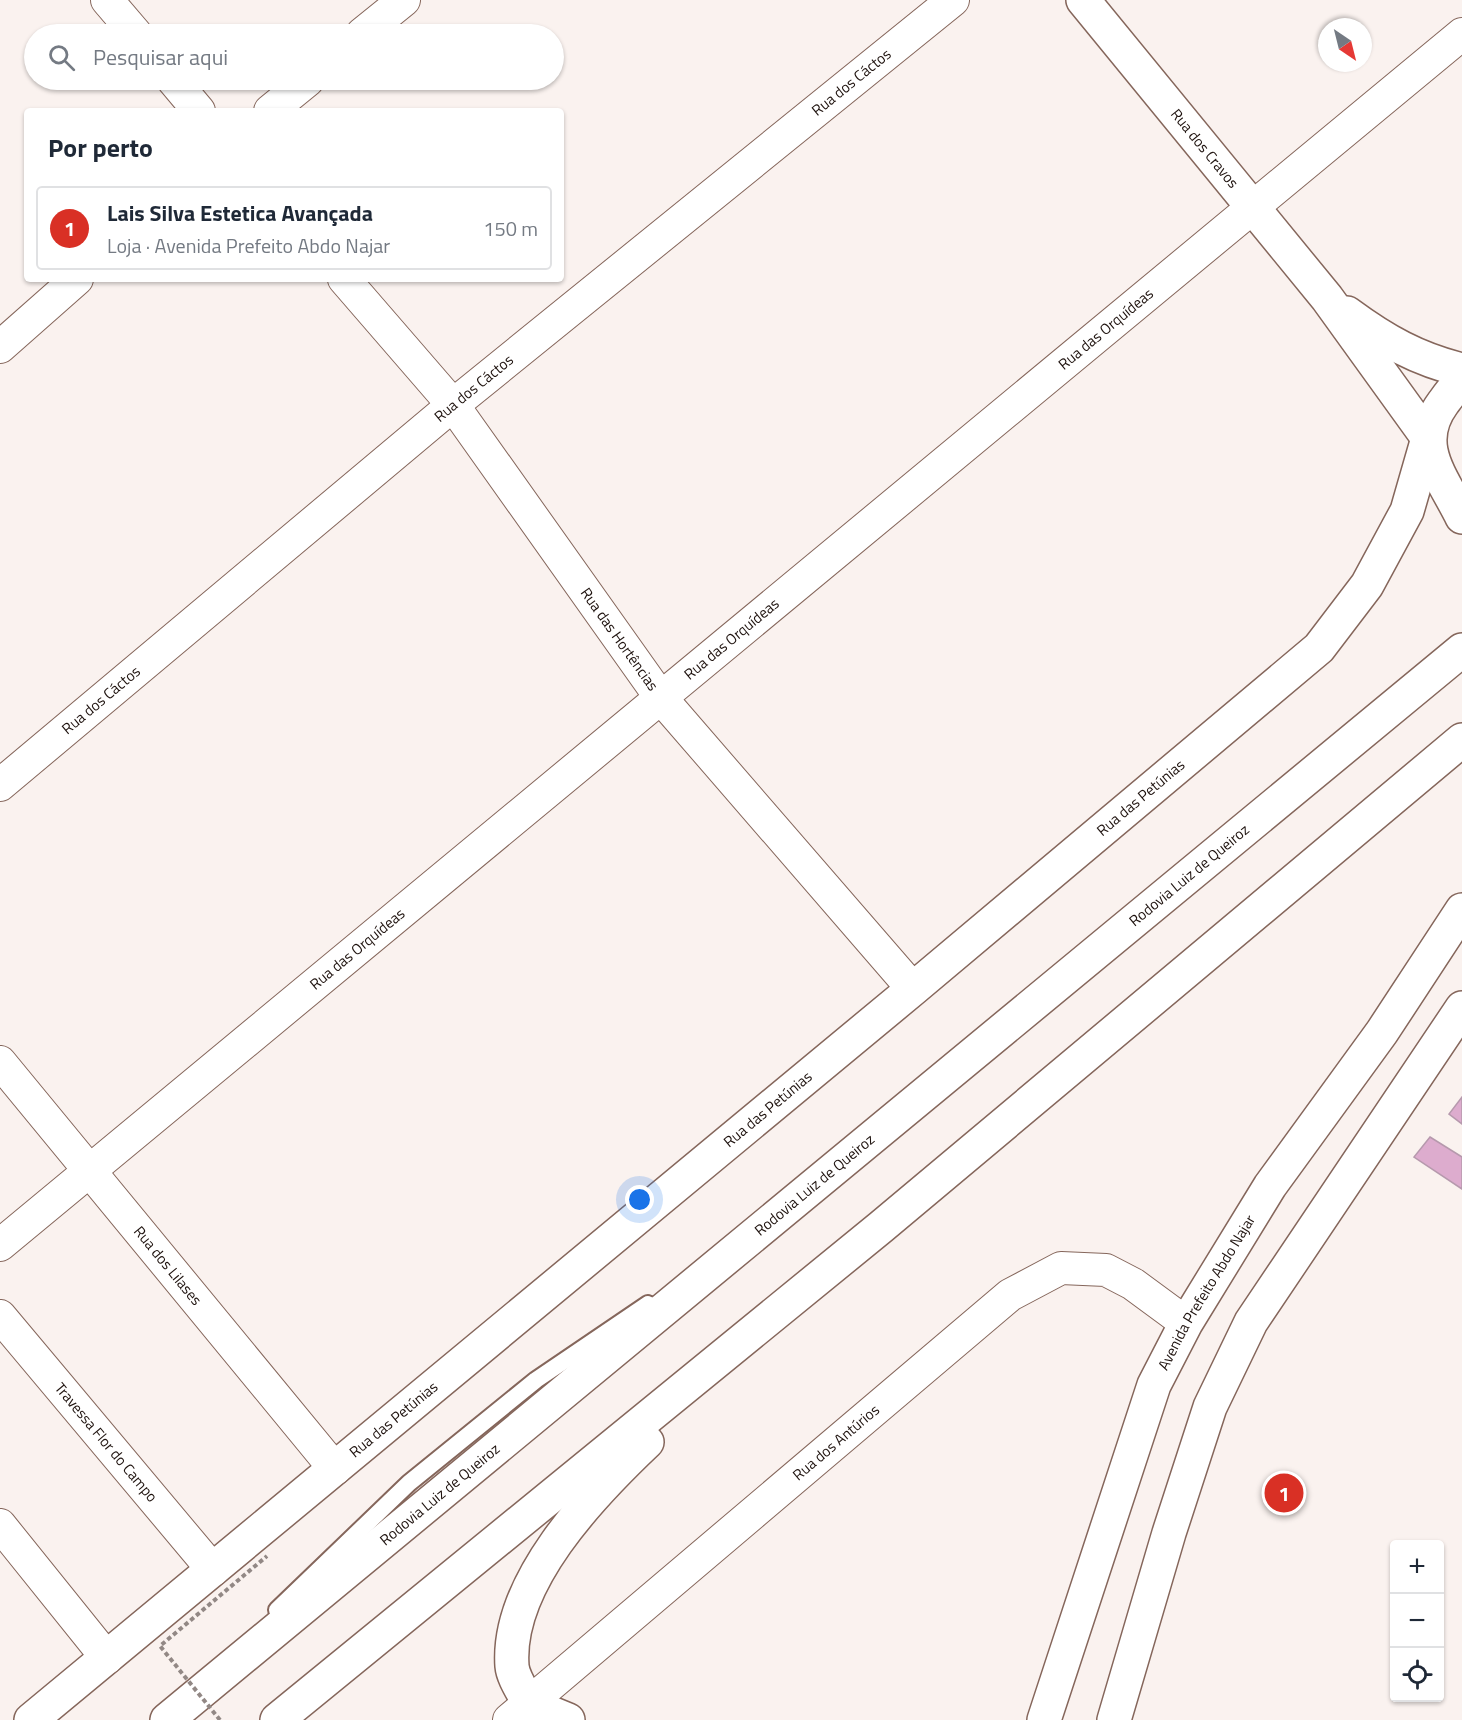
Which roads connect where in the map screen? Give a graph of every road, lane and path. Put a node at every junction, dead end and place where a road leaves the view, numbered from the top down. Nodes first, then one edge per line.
1 (107, 0) edge
2 (404, 0) edge
3 (953, 0) edge
4 (1083, 0) edge
5 (127, 24) edge
6 (374, 24) edge
7 (1462, 34) edge
8 (181, 90) edge
9 (296, 90) edge
10 (196, 108) edge
11 (274, 108) edge
12 (1253, 207) junction
13 (74, 282) edge
14 (347, 282) edge
15 (1327, 298) junction
16 (0, 347) edge
17 (1462, 370) edge
18 (1462, 383) edge
19 (453, 405) junction
20 (1428, 438) junction
21 (1462, 517) edge
22 (1452, 658) edge
23 (661, 698) junction
24 (1454, 747) edge
25 (0, 785) edge
26 (1462, 910) edge
27 (913, 989) junction
28 (1462, 1008) edge
29 (1462, 1046) edge
30 (0, 1062) edge
31 (89, 1172) junction
32 (1337, 1193) junction
33 (881, 1227) junction
34 (0, 1245) edge
35 (0, 1316) edge
36 (1186, 1323) junction
37 (335, 1469) junction
38 (0, 1525) edge
39 (267, 1556) dead end
40 (213, 1570) junction
41 (457, 1573) junction
42 (107, 1658) junction
43 (519, 1712) edge
44 (31, 1720) edge
45 (164, 1720) edge
46 (220, 1720) edge
47 (276, 1720) edge
48 (303, 1720) edge
49 (568, 1720) edge
50 (1044, 1720) edge
51 (1113, 1720) edge

1 - 5 street
2 - 6 street
3 - 19 street, Rua dos Cáctos
4 - 12 main road, Rua dos Cravos
7 - 12 street, Rua das Orquídeas
8 - 10 street
9 - 11 street
12 - 15 main road, Rua dos Cravos
12 - 23 street, Rua das Orquídeas
13 - 16 street
14 - 19 street, Rua das Hortências
15 - 17 main road, Rua dos Cravos
15 - 20 main road, Rua dos Cravos
18 - 20 main road
19 - 23 street, Rua das Hortências
19 - 25 street, Rua dos Cáctos
20 - 21 main road
20 - 27 main road, Rua das Petúnias
22 - 45 main road, Rodovia Luiz de Queiroz
23 - 27 street, Rua das Hortências
23 - 31 street, Rua das Orquídeas
24 - 33 main road
26 - 36 main road, Avenida Prefeito Abdo Najar
27 - 37 main road, Rua das Petúnias
28 - 32 main road
29 - 32 main road
30 - 31 street, Rua dos Lilases
31 - 34 street, Rua das Orquídeas
31 - 37 street, Rua dos Lilases
32 - 51 main road
33 - 41 main road
33 - 43 main road
35 - 40 street, Travessa Flor do Campo
36 - 43 street, Rua dos Antúrios
36 - 50 main road, Avenida Prefeito Abdo Najar
37 - 40 main road, Rua das Petúnias
38 - 42 street
39 - 46 path, bridge
40 - 42 main road, Rua das Petúnias
41 - 47 main road
41 - 48 lane
42 - 44 main road, Rua das Petúnias
43 - 49 main road

